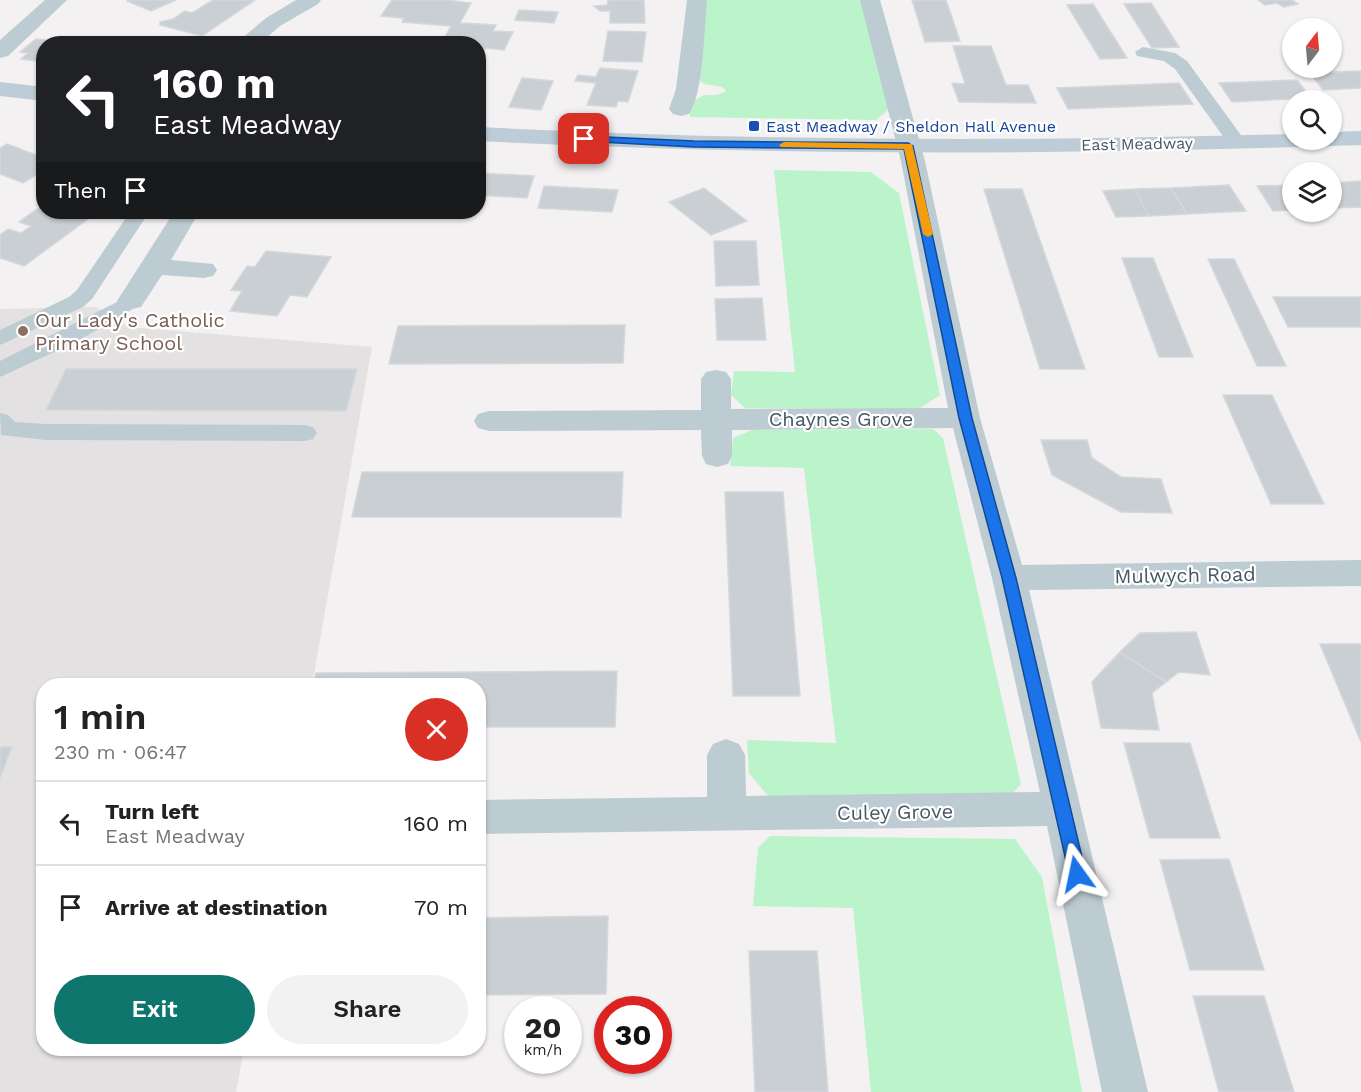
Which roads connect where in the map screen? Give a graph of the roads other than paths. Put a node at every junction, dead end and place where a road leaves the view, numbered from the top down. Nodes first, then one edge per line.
1 (57, 0) edge
2 (311, 0) edge
3 (697, 0) edge
4 (870, 0) edge
5 (255, 36) edge
6 (0, 51) edge
7 (1143, 52) dead end
8 (0, 89) edge
9 (36, 93) edge
10 (681, 109) dead end
11 (486, 134) edge
12 (1361, 138) edge
13 (1342, 139) edge
14 (1282, 141) edge
15 (1237, 142) junction
16 (908, 146) junction
17 (134, 219) edge
18 (182, 219) edge
19 (154, 267) junction
20 (204, 270) dead end
21 (131, 301) joint
22 (0, 338) edge
23 (0, 370) edge
24 (716, 379) dead end
25 (965, 418) junction
26 (716, 419) junction
27 (0, 421) edge
28 (489, 421) dead end
29 (305, 433) dead end
30 (717, 456) dead end
31 (1361, 573) edge
32 (1009, 578) junction
33 (726, 755) dead end
34 (1063, 809) junction
35 (728, 815) junction
36 (486, 817) edge
37 (1125, 1092) edge

1 - 6 street
2 - 5 street
3 - 10 street
4 - 16 street
7 - 15 lane
8 - 9 street
11 - 16 street, East Meadway
12 - 13 street
14 - 15 street, East Meadway
15 - 16 street, East Meadway
16 - 25 street
17 - 22 lane
18 - 19 street
19 - 20 street
19 - 21 street
21 - 23 lane
24 - 26 street
25 - 26 street, Chaynes Grove
25 - 32 street
26 - 28 street, Chaynes Grove
26 - 30 street
27 - 29 lane
31 - 32 street, Mulwych Road
32 - 34 street
33 - 35 street
34 - 35 street, Culey Grove
34 - 37 street
35 - 36 street, Culey Grove

